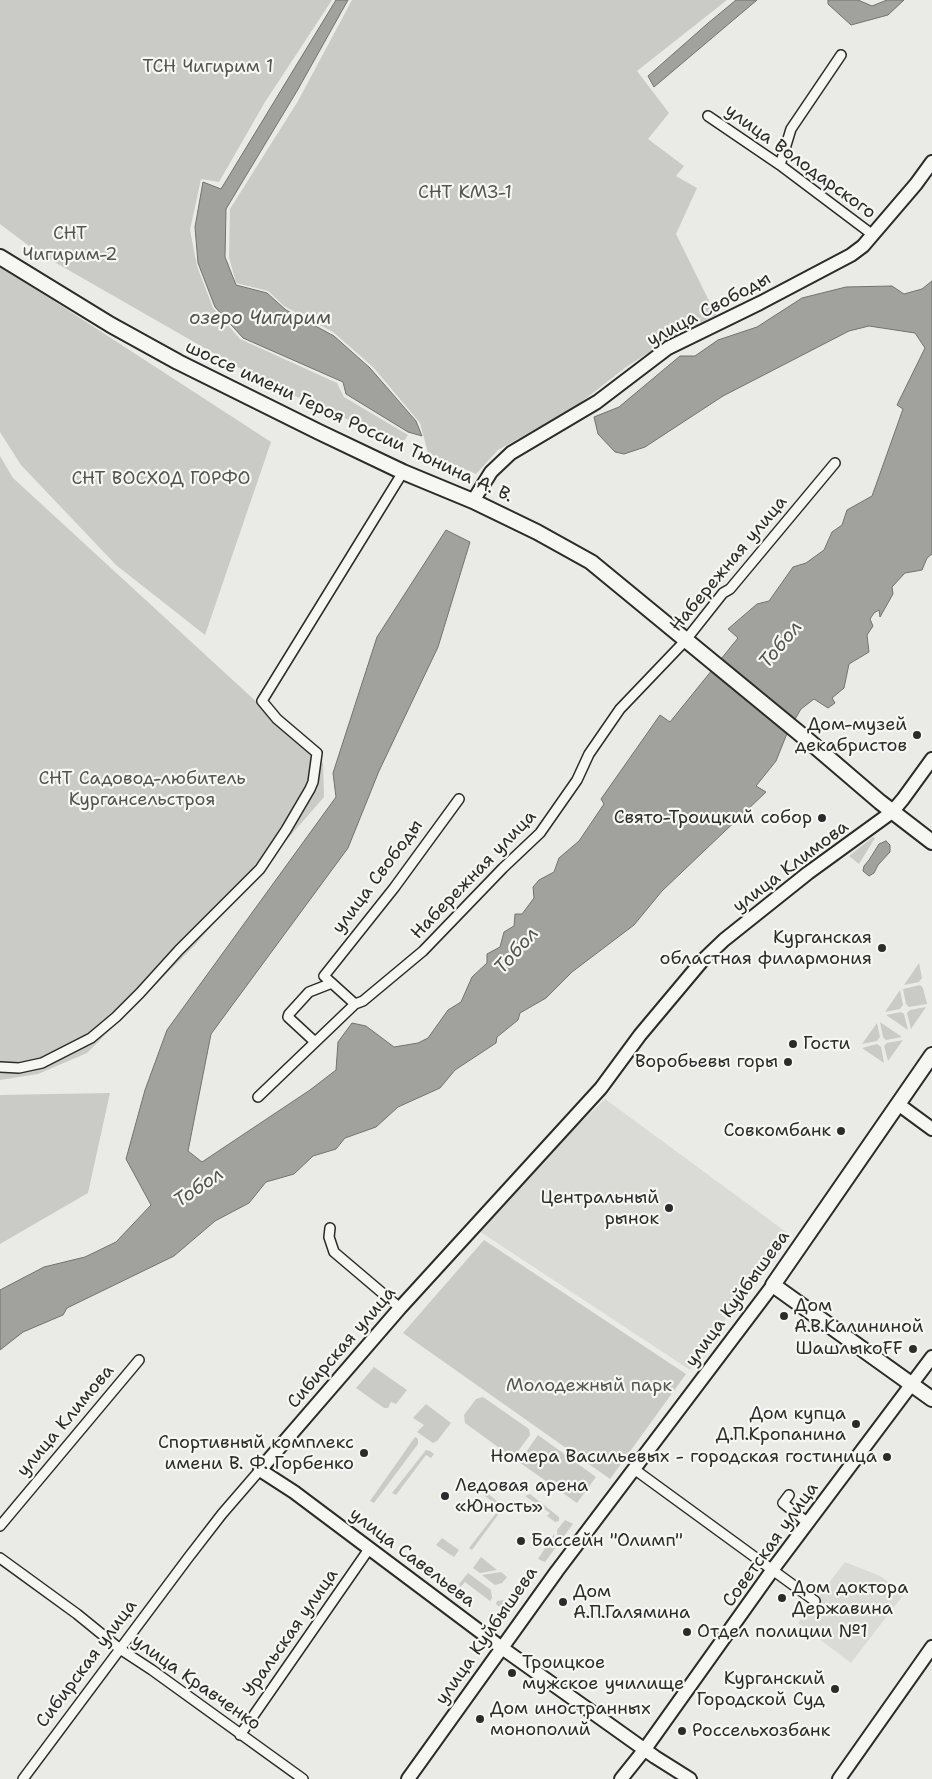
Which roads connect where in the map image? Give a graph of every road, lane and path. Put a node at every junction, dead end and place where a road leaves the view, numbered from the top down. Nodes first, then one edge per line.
1 (841, 54) dead end
2 (708, 116) dead end
3 (932, 162) edge
4 (780, 165) junction
5 (873, 235) junction
6 (0, 257) edge
7 (835, 463) dead end
8 (403, 472) junction
9 (473, 501) junction
10 (685, 641) junction
11 (932, 759) edge
12 (459, 799) dead end
13 (892, 812) junction
14 (932, 842) edge
15 (332, 983) junction
16 (355, 1004) junction
17 (315, 1042) junction
18 (932, 1055) edge
19 (0, 1067) edge
20 (258, 1097) dead end
21 (898, 1104) junction
22 (932, 1129) edge
23 (553, 1139) joint
24 (330, 1228) dead end
25 (773, 1285) junction
26 (400, 1308) junction
27 (932, 1357) edge
28 (140, 1360) dead end
29 (912, 1385) junction
30 (932, 1400) edge
31 (634, 1469) junction
32 (260, 1470) junction
33 (790, 1496) dead end
34 (808, 1523) junction
35 (0, 1526) edge
36 (369, 1549) junction
37 (0, 1558) edge
38 (773, 1569) junction
39 (815, 1601) dead end
40 (932, 1647) edge
41 (502, 1648) junction
42 (120, 1649) junction
43 (240, 1735) junction
44 (645, 1749) junction
45 (23, 1779) edge
46 (303, 1779) edge
47 (408, 1779) edge
48 (622, 1779) edge
49 (690, 1779) edge
50 (838, 1779) edge

1 - 4 street
2 - 4 street, улица Володарского
3 - 5 street, улица Свободы
4 - 5 street, улица Володарского
5 - 9 street, улица Свободы
6 - 8 main road, шоссе имени Героя России Тюнина А. В.
7 - 10 street, Набережная улица
8 - 9 main road, шоссе имени Героя России Тюнина А. В.
8 - 19 street
9 - 10 main road, шоссе имени Героя России Тюнина А. В.
10 - 13 main road, шоссе имени Героя России Тюнина А. В.
10 - 16 street, Набережная улица
11 - 13 street, улица Климова
12 - 15 street, улица Свободы
13 - 14 main road, шоссе имени Героя России Тюнина А. В.
13 - 23 street, улица Климова
15 - 16 street
15 - 17 street
16 - 17 street, Набережная улица
17 - 20 street, Набережная улица
18 - 21 main road, улица Куйбышева
21 - 22 street
21 - 25 main road, улица Куйбышева
23 - 26 street, Сибирская улица
24 - 26 street
25 - 29 main road
25 - 31 street, улица Куйбышева
26 - 32 street, Сибирская улица
27 - 29 street, Советская улица
28 - 35 street, улица Климова
29 - 30 main road
29 - 34 street, Советская улица
31 - 38 street
31 - 41 street, улица Куйбышева
32 - 36 street, улица Савельева
32 - 42 street, Сибирская улица
33 - 34 street
34 - 38 street, Советская улица
36 - 41 street, улица Савельева
36 - 43 street, Уральская улица
37 - 42 street, улица Кравченко
38 - 39 street
38 - 44 street, Советская улица
40 - 50 street
41 - 44 street, улица Савельева
41 - 47 street, улица Куйбышева
42 - 43 street, улица Кравченко
42 - 45 street, Сибирская улица
43 - 46 street, улица Кравченко
44 - 48 street, Советская улица
44 - 49 street, улица Савельева

